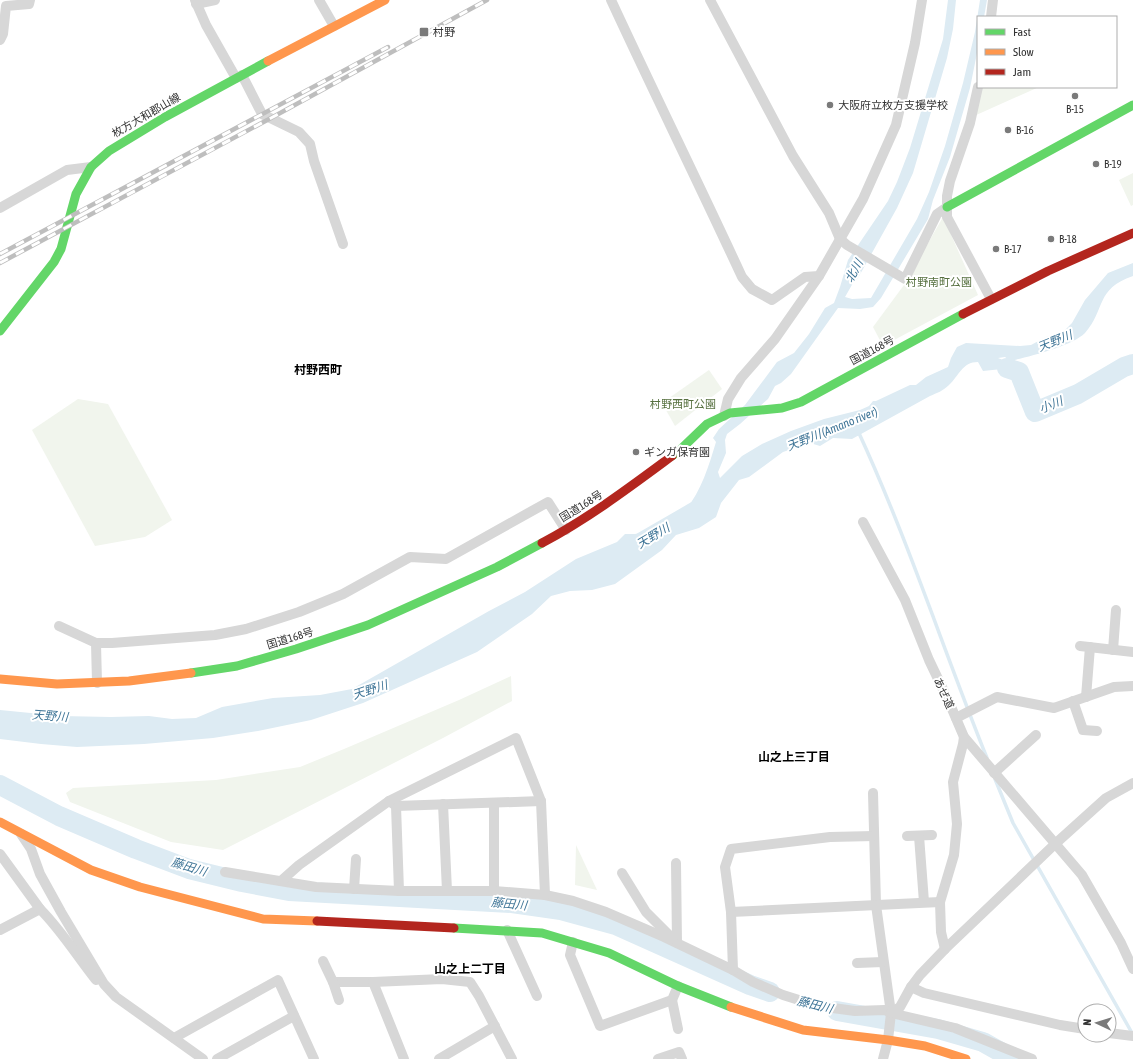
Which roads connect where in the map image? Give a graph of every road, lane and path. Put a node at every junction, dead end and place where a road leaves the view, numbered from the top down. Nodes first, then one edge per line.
1 (30, 0) edge
2 (215, 0) edge
3 (319, 0) edge
4 (385, 0) edge
5 (611, 0) edge
6 (710, 0) edge
7 (922, 0) edge
8 (993, 0) edge
9 (196, 2) edge
10 (991, 16) edge
11 (334, 26) junction
12 (0, 40) edge
13 (239, 76) junction
14 (978, 88) edge
15 (1133, 105) edge
16 (91, 167) junction
17 (947, 207) junction
18 (0, 208) edge
19 (1132, 236) edge
20 (844, 242) junction
21 (343, 244) dead end
22 (819, 276) junction
23 (991, 299) junction
24 (0, 331) edge
25 (727, 414) junction
26 (863, 522) dead end
27 (566, 530) junction
28 (1116, 610) dead end
29 (59, 626) dead end
30 (96, 643) junction
31 (1113, 650) junction
32 (1133, 652) edge
33 (0, 679) edge
34 (97, 683) junction
35 (1133, 686) edge
36 (1086, 697) junction
37 (1073, 701) junction
38 (956, 718) junction
39 (1097, 731) dead end
40 (1036, 735) dead end
41 (964, 736) junction
42 (994, 773) junction
43 (1133, 783) edge
44 (873, 793) dead end
45 (541, 801) junction
46 (393, 803) junction
47 (494, 803) junction
48 (443, 804) junction
49 (0, 822) edge
50 (21, 833) junction
51 (932, 835) dead end
52 (874, 836) junction
53 (907, 836) dead end
54 (919, 836) junction
55 (1055, 844) junction
56 (50, 848) junction
57 (0, 854) edge
58 (356, 859) dead end
59 (676, 863) dead end
60 (225, 872) dead end
61 (622, 873) dead end
62 (40, 874) junction
63 (281, 881) junction
64 (354, 889) junction
65 (399, 891) junction
66 (447, 891) junction
67 (494, 891) junction
68 (545, 895) junction
69 (924, 902) junction
70 (940, 902) junction
71 (876, 905) junction
72 (40, 909) junction
73 (731, 912) junction
74 (0, 930) edge
75 (508, 930) junction
76 (573, 942) junction
77 (677, 943) junction
78 (945, 949) junction
79 (323, 961) dead end
80 (883, 962) junction
81 (857, 963) dead end
82 (1133, 969) edge
83 (733, 970) junction
84 (333, 982) junction
85 (372, 982) junction
86 (104, 984) junction
87 (678, 986) junction
88 (911, 987) junction
89 (537, 996) dead end
90 (339, 1000) dead end
91 (672, 1000) junction
92 (294, 1016) junction
93 (891, 1016) junction
94 (495, 1026) junction
95 (1077, 1028) edge
96 (678, 1029) dead end
97 (1117, 1034) edge
98 (1133, 1036) edge
99 (174, 1038) junction
100 (888, 1040) junction
101 (310, 1058) edge
102 (203, 1059) edge
103 (217, 1059) edge
104 (404, 1059) edge
105 (439, 1059) edge
106 (512, 1059) edge
107 (658, 1059) edge
108 (682, 1059) edge
109 (882, 1059) edge
110 (966, 1059) edge
111 (1032, 1059) edge

1 - 12 street
2 - 9 street
3 - 11 street
4 - 11 main road, 枚方大和郡山線
5 - 22 street
6 - 20 street
7 - 20 street
8 - 10 street
9 - 13 street
11 - 13 main road, 枚方大和郡山線
13 - 16 main road, 枚方大和郡山線
13 - 21 street
14 - 17 street
15 - 17 main road
16 - 18 street
16 - 24 main road, 枚方大和郡山線
17 - 20 street
17 - 23 street
19 - 23 main road, 国道168号
20 - 22 street
22 - 25 street
23 - 25 main road, 国道168号
25 - 27 main road, 国道168号
26 - 38 street, あぜ道
27 - 30 street
27 - 34 main road, 国道168号
28 - 31 street
29 - 30 street
30 - 34 street
31 - 32 street
31 - 36 street
33 - 34 main road, 国道168号
35 - 36 street
36 - 37 street
37 - 38 street
37 - 39 street
38 - 41 street, あぜ道
40 - 42 street
41 - 42 street, あぜ道
41 - 70 street
42 - 55 street, あぜ道
43 - 55 street
44 - 52 street
45 - 46 street
45 - 47 street
45 - 68 street
46 - 48 street
46 - 63 street
46 - 65 street
47 - 48 street
47 - 67 street
48 - 66 street
49 - 50 main road
50 - 56 main road
50 - 62 street
51 - 54 street
52 - 71 street
52 - 73 street
53 - 54 street
54 - 69 street
55 - 78 street
55 - 82 street, あぜ道
56 - 62 street
56 - 75 main road
57 - 72 street
58 - 64 street
59 - 77 street
60 - 63 street
61 - 77 street
62 - 86 street
63 - 64 street
64 - 65 street
65 - 66 street
66 - 67 street
67 - 68 street
68 - 77 street
69 - 70 street
69 - 71 street
70 - 78 street
71 - 73 street
71 - 80 street
72 - 74 street
72 - 86 street
73 - 83 street
75 - 76 main road
75 - 89 street
76 - 87 main road
76 - 91 street
77 - 83 street
78 - 88 street
79 - 84 street
80 - 81 street
80 - 93 street
83 - 93 street
84 - 85 street
84 - 90 street
85 - 94 street
85 - 104 street
86 - 99 street
87 - 91 street
87 - 100 main road
88 - 93 street
88 - 95 street
91 - 96 street
92 - 99 street
92 - 101 street
92 - 103 street
93 - 100 street
93 - 111 street
94 - 105 street
94 - 106 street
97 - 98 street
99 - 102 street
100 - 109 street
100 - 110 main road
107 - 108 street

